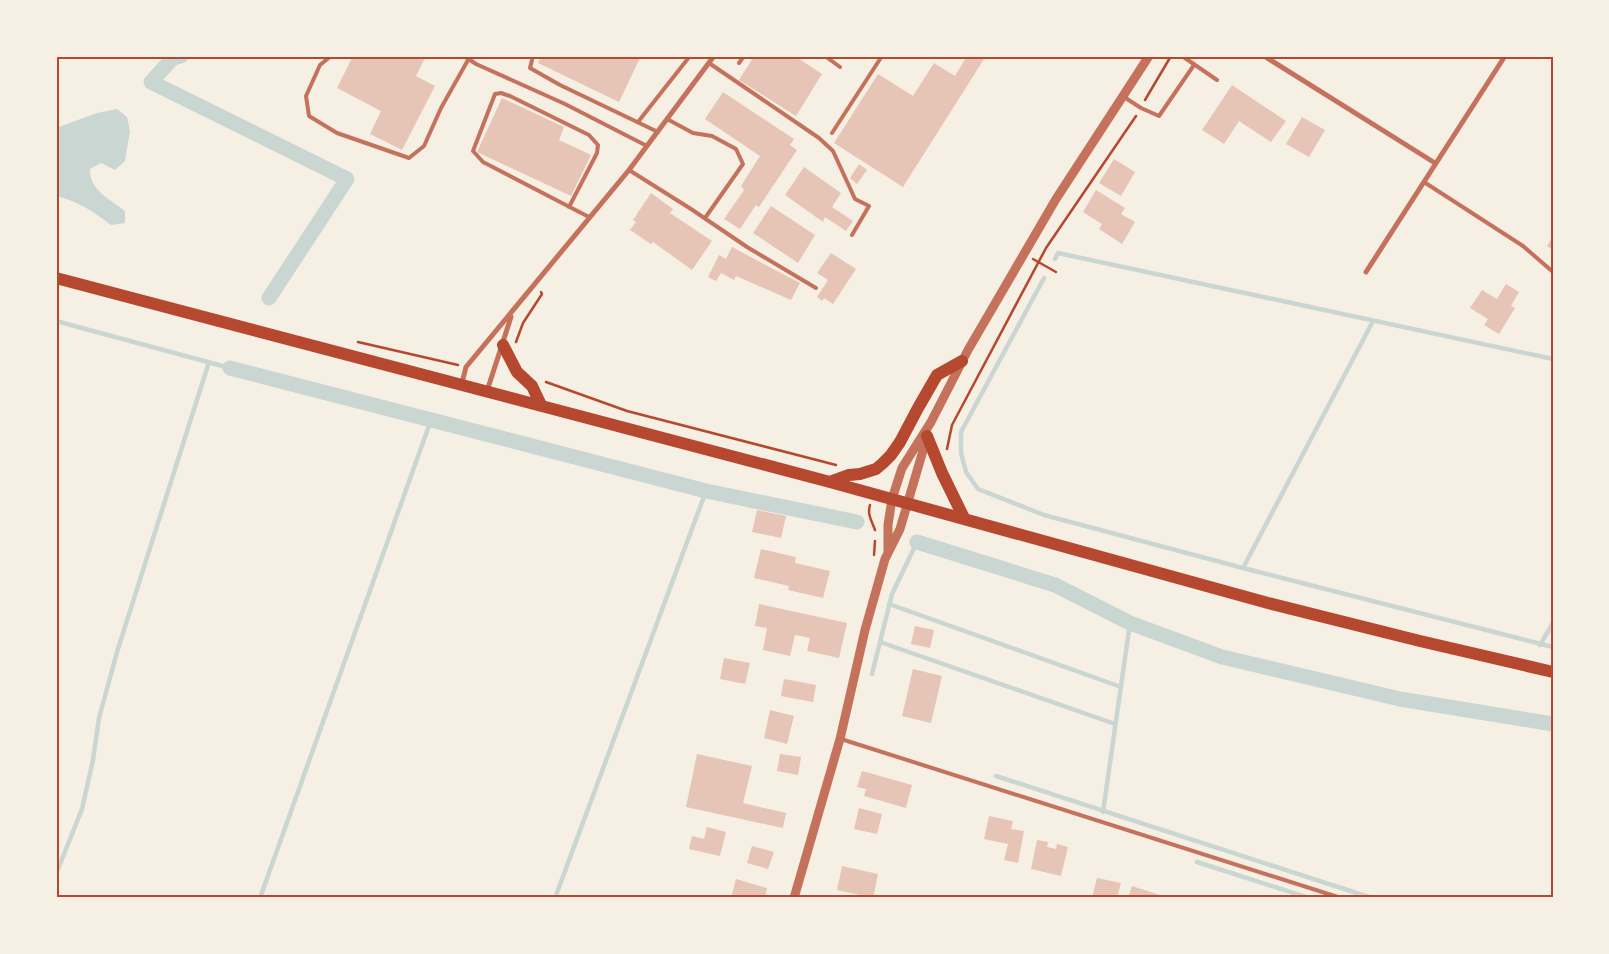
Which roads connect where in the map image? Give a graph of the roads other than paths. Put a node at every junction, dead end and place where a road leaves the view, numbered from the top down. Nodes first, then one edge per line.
1 (331, 56) edge
2 (464, 56) edge
3 (533, 56) edge
4 (690, 56) edge
5 (714, 56) edge
6 (744, 56) edge
7 (825, 56) edge
8 (882, 56) edge
9 (1150, 56) edge
10 (1182, 56) edge
11 (1264, 56) edge
12 (1505, 56) edge
13 (468, 60) junction
14 (709, 63) junction
15 (739, 63) dead end
16 (1194, 65) junction
17 (840, 67) dead end
18 (1217, 80) dead end
19 (1123, 96) junction
20 (667, 119) junction
21 (638, 122) junction
22 (658, 132) junction
23 (832, 133) dead end
24 (647, 146) junction
25 (1435, 162) junction
26 (629, 170) junction
27 (1423, 181) junction
28 (569, 207) junction
29 (589, 217) junction
30 (705, 218) junction
31 (852, 235) dead end
32 (1366, 272) dead end
33 (1553, 272) edge
34 (56, 278) edge
35 (816, 288) dead end
36 (512, 314) junction
37 (509, 345) junction
38 (962, 361) junction
39 (461, 384) junction
40 (487, 391) junction
41 (541, 405) junction
42 (931, 422) junction
43 (928, 436) junction
44 (830, 482) junction
45 (892, 499) junction
46 (908, 504) junction
47 (964, 518) junction
48 (888, 553) junction
49 (1553, 672) edge
50 (840, 739) junction
51 (794, 898) edge
52 (1342, 898) edge

1 - 13 lane
2 - 13 lane
3 - 21 lane
4 - 21 lane
5 - 14 street
6 - 15 lane
7 - 17 lane
8 - 23 lane
9 - 19 street
10 - 16 lane
11 - 25 street
12 - 25 street
13 - 24 lane
14 - 20 street
14 - 31 lane
16 - 18 lane
16 - 19 lane
19 - 38 street
20 - 22 street
20 - 30 lane
21 - 22 lane
22 - 24 street
24 - 26 street
25 - 27 street
26 - 29 street
26 - 30 lane
27 - 32 street
27 - 33 lane
28 - 28 lane
28 - 29 lane
29 - 36 street
30 - 35 lane
34 - 39 main road
36 - 37 street
36 - 39 street
37 - 40 street
37 - 41 main road
38 - 42 street
38 - 44 main road
39 - 40 main road
40 - 41 main road
41 - 44 main road
42 - 43 street
42 - 45 street
43 - 46 street
43 - 47 main road
44 - 45 main road
45 - 46 main road
45 - 48 street
46 - 47 main road
46 - 48 street
47 - 49 main road
48 - 50 street
50 - 51 street
50 - 52 lane

